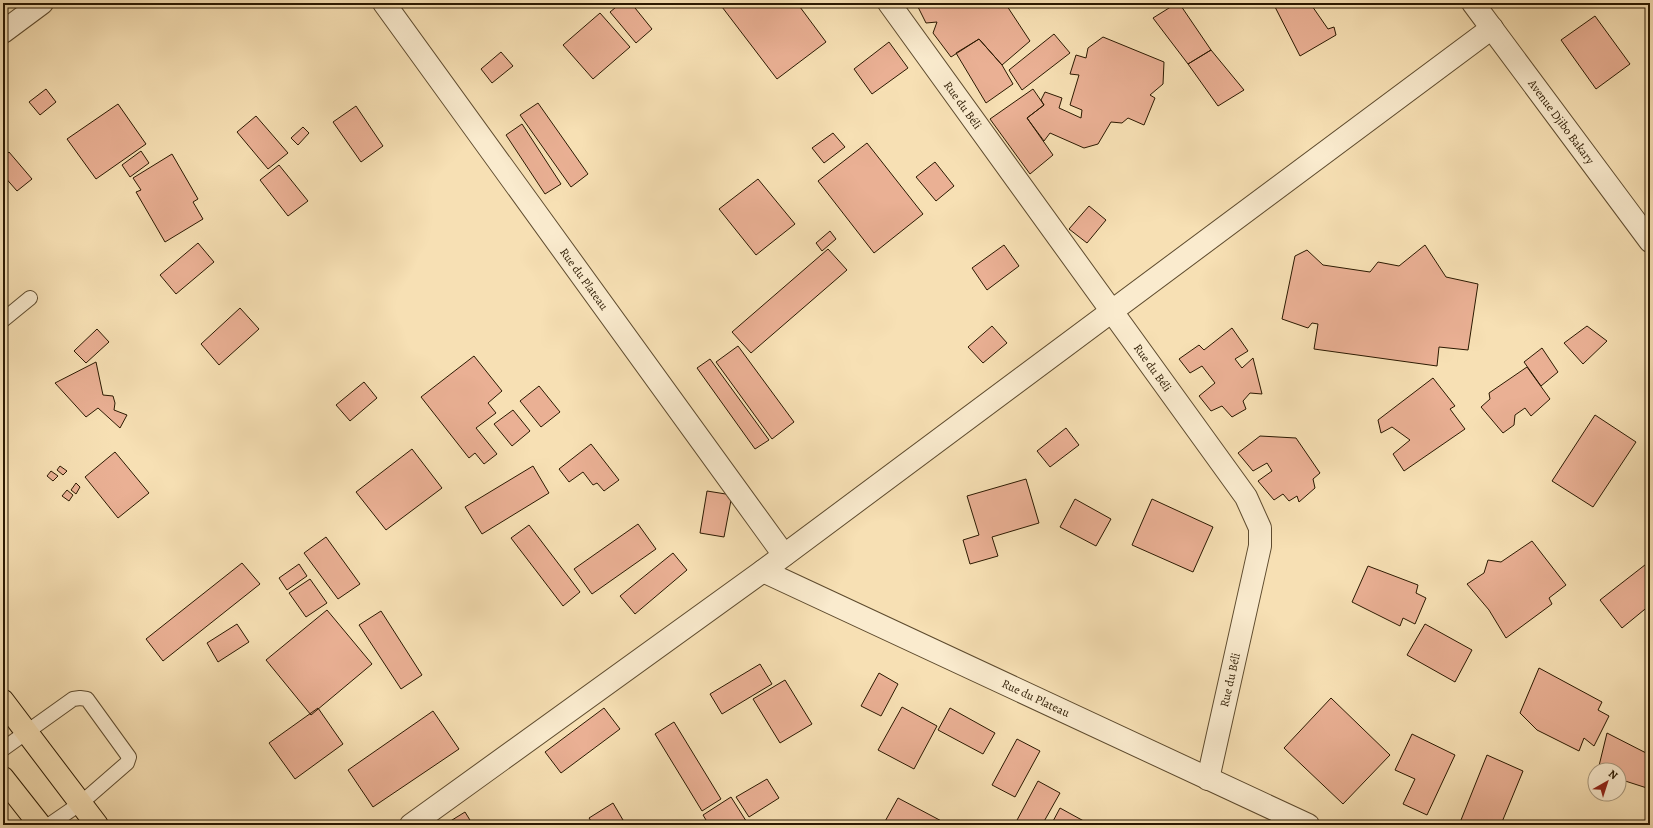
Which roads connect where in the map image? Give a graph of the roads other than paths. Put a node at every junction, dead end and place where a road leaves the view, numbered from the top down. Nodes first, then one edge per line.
1 (42, 3) edge
2 (384, 3) edge
3 (889, 3) edge
4 (1473, 3) edge
5 (1492, 28) junction
6 (3, 32) edge
7 (1650, 241) edge
8 (30, 298) dead end
9 (1111, 312) junction
10 (3, 320) edge
11 (784, 555) junction
12 (763, 571) junction
13 (3, 701) edge
14 (26, 732) junction
15 (3, 749) edge
16 (3, 778) edge
17 (1208, 780) junction
18 (81, 803) junction
19 (40, 825) edge
20 (49, 825) edge
21 (97, 825) edge
22 (411, 825) edge
23 (1308, 825) edge

1 - 6 street
2 - 11 street, Rue du Plateau
3 - 9 street, Rue du Béli
4 - 5 street, Avenue Djibo Bakary
5 - 7 street, Avenue Djibo Bakary
5 - 9 street
8 - 10 lane
9 - 11 street
9 - 17 street, Rue du Béli
11 - 12 street
12 - 17 street, Rue du Plateau
12 - 22 street
13 - 14 main road
14 - 15 lane
14 - 18 main road
14 - 18 lane
16 - 19 main road
17 - 23 street, Rue du Plateau
18 - 20 lane
18 - 21 main road

